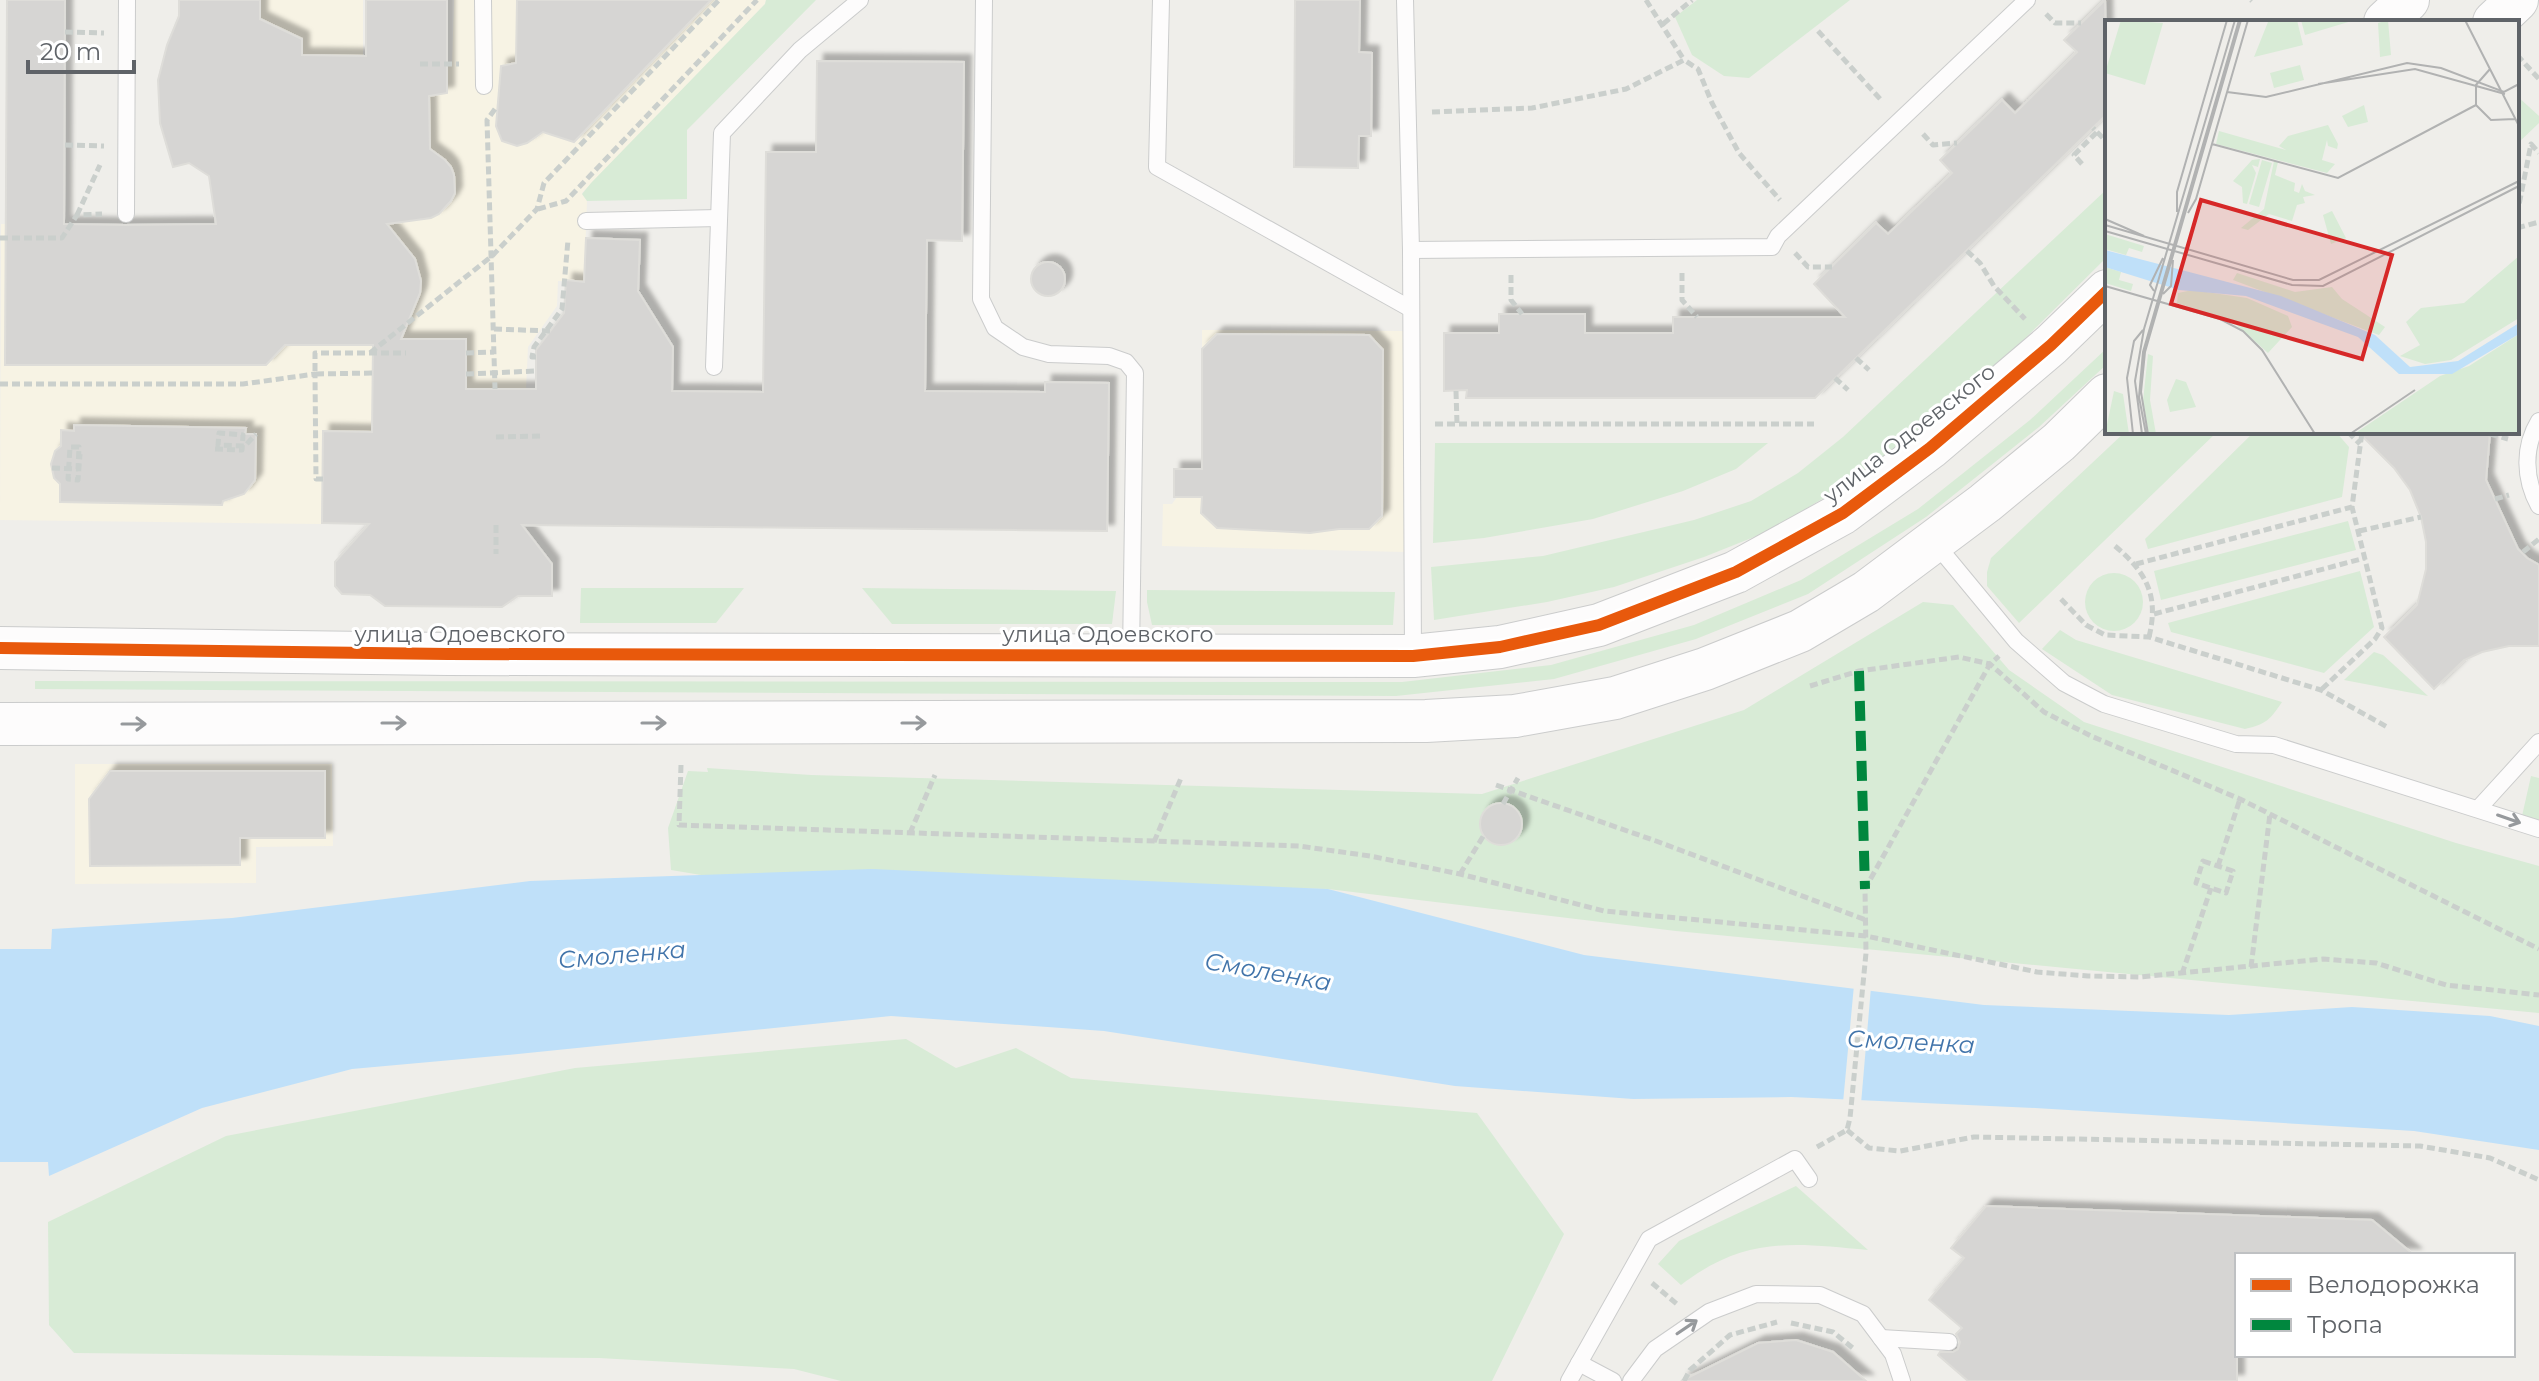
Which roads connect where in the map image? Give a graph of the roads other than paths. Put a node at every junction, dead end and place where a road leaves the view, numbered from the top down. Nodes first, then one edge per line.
1 (127, 0) edge
2 (483, 0) edge
3 (860, 0) edge
4 (984, 0) edge
5 (1161, 0) edge
6 (1405, 0) edge
7 (2027, 0) edge
8 (2408, 0) edge
9 (2517, 0) edge
10 (2387, 20) edge
11 (2496, 20) edge
12 (484, 86) dead end
13 (126, 214) road end
14 (718, 218) junction
15 (586, 221) dead end
16 (1411, 250) junction
17 (2105, 293) edge
18 (1411, 309) junction
19 (714, 367) dead end
20 (2105, 397) edge
21 (2539, 421) edge
22 (2539, 506) edge
23 (1934, 541) junction
24 (0, 648) edge
25 (1131, 655) junction
26 (1413, 656) junction
27 (0, 724) edge
28 (2539, 742) edge
29 (2478, 809) junction
30 (2539, 829) edge
31 (1809, 1179) dead end
32 (1881, 1338) junction
33 (1949, 1342) dead end
34 (1579, 1363) junction
35 (1569, 1381) edge
36 (1613, 1381) edge
37 (1631, 1381) edge
38 (1902, 1381) edge

1 - 13 lane
2 - 12 lane
3 - 14 lane
4 - 25 lane
5 - 18 lane
6 - 16 lane
7 - 16 lane
8 - 10 street
9 - 11 street
14 - 15 lane
14 - 19 lane
16 - 18 lane
17 - 26 street, улица Одоевского
18 - 26 lane
20 - 23 street
21 - 22 lane
27 -> 23 street
23 - 29 lane
24 - 25 street, улица Одоевского
25 - 26 street, улица Одоевского
28 - 29 lane
29 -> 30 lane
31 - 34 lane
32 - 33 lane
37 -> 32 lane
32 - 38 lane
34 - 35 lane
34 - 36 lane

